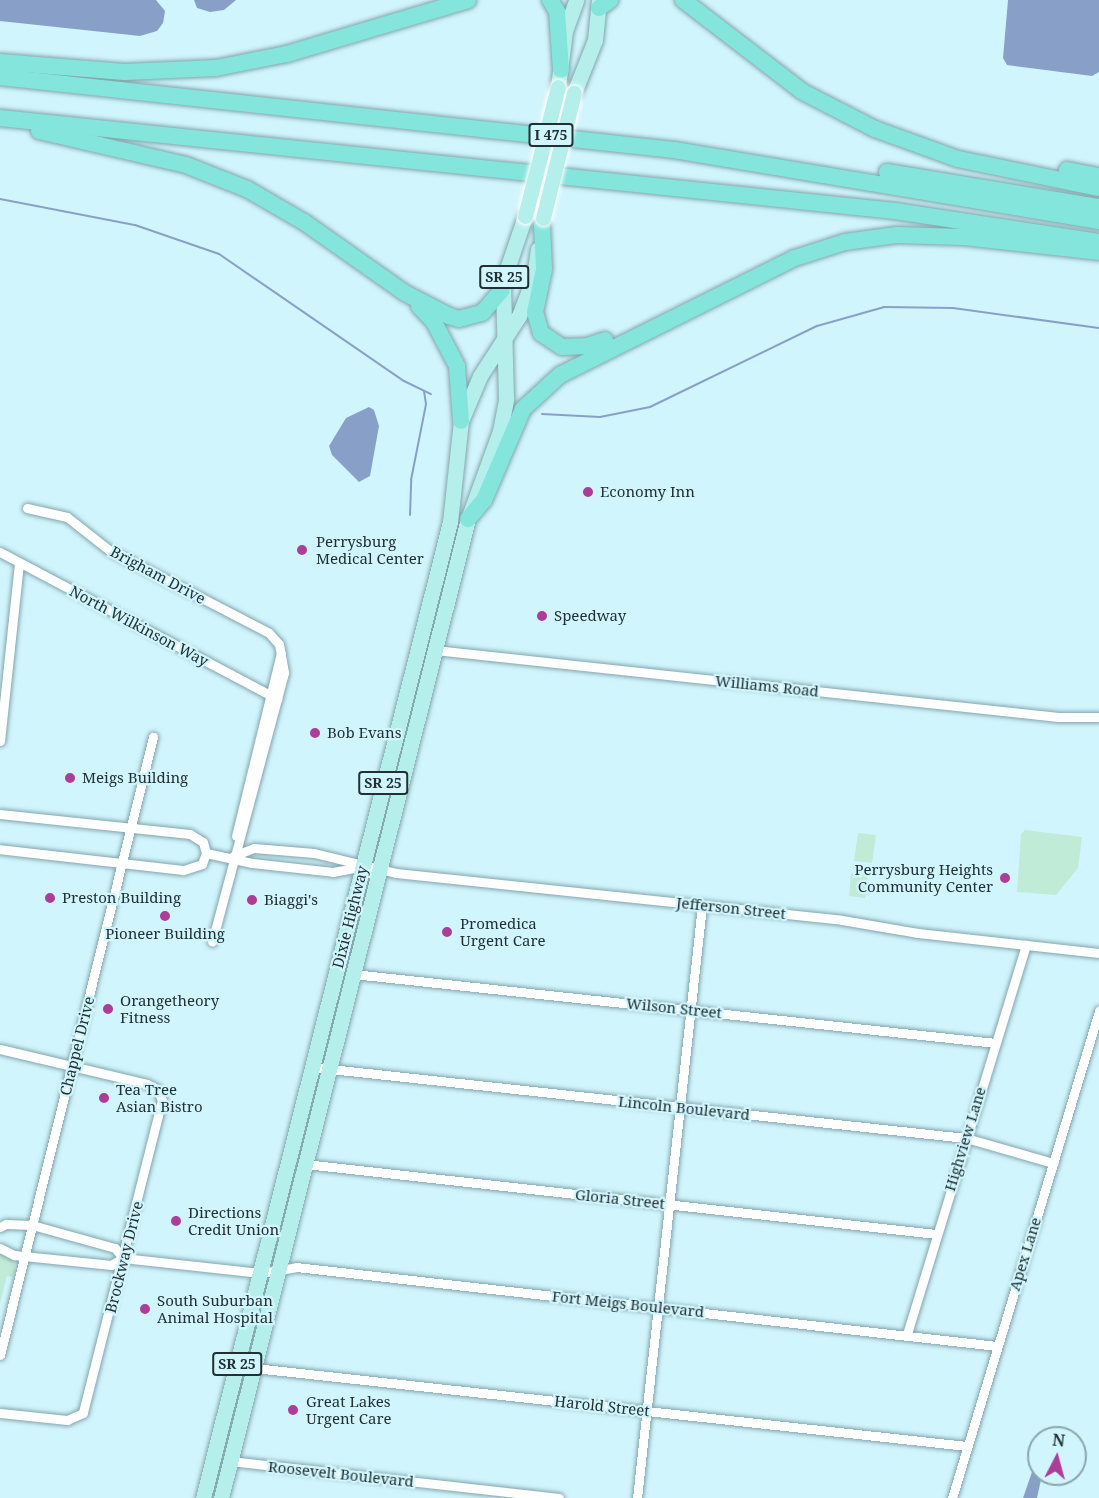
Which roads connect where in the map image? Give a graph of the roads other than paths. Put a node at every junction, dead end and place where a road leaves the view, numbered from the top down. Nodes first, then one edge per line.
1 (450, 0) edge
2 (468, 0) edge
3 (550, 0) edge
4 (576, 0) edge
5 (670, 0) edge
6 (682, 0) edge
7 (603, 3) edge
8 (421, 12) junction
9 (734, 41) junction
10 (0, 62) edge
11 (561, 70) junction
12 (0, 77) edge
13 (0, 118) edge
14 (0, 124) edge
15 (529, 132) junction
16 (910, 142) junction
17 (1099, 176) edge
18 (1099, 188) edge
19 (1099, 207) edge
20 (1099, 221) edge
21 (542, 222) junction
22 (1099, 242) edge
23 (1099, 252) edge
24 (795, 258) junction
25 (502, 290) junction
26 (405, 293) junction
27 (502, 342) junction
28 (461, 421) junction
29 (27, 508) dead end
30 (468, 519) junction
31 (0, 552) edge
32 (19, 563) junction
33 (435, 651) junction
34 (273, 697) junction
35 (1099, 717) edge
36 (153, 737) dead end
37 (0, 741) edge
38 (0, 814) edge
39 (132, 828) junction
40 (0, 849) edge
41 (206, 853) junction
42 (233, 856) junction
43 (124, 863) junction
44 (363, 866) junction
45 (380, 868) junction
46 (702, 905) junction
47 (212, 941) dead end
48 (1026, 945) junction
49 (1099, 952) edge
50 (353, 974) junction
51 (690, 1010) junction
52 (1099, 1011) edge
53 (995, 1043) junction
54 (0, 1049) edge
55 (72, 1066) junction
56 (312, 1067) junction
57 (329, 1069) junction
58 (680, 1107) junction
59 (966, 1138) junction
60 (1053, 1163) junction
61 (305, 1164) junction
62 (669, 1204) junction
63 (32, 1225) junction
64 (0, 1227) edge
65 (936, 1234) junction
66 (0, 1248) edge
67 (25, 1256) junction
68 (123, 1258) junction
69 (278, 1270) junction
70 (260, 1274) junction
71 (658, 1307) junction
72 (907, 1334) junction
73 (997, 1346) junction
74 (0, 1355) edge
75 (236, 1366) junction
76 (254, 1368) junction
77 (647, 1411) junction
78 (0, 1413) edge
79 (968, 1446) junction
80 (230, 1461) junction
81 (203, 1498) edge
82 (221, 1498) edge
83 (559, 1498) edge
84 (637, 1498) edge
85 (952, 1498) edge

1 - 8 highway
2 - 8 highway
3 - 11 highway
4 - 11 main road, Dixie Highway / SR 25
5 - 9 highway
6 - 9 highway
7 - 21 main road, Dixie Highway, bridge
8 - 10 highway
9 - 16 highway
11 - 25 main road, Dixie Highway / SR 25, bridge
12 - 15 highway, I 475
13 - 22 highway
14 - 26 highway
15 - 19 highway
15 - 20 highway, I 475
16 - 17 highway
16 - 18 highway
21 - 24 highway
21 - 27 main road, Dixie Highway / SR 25
23 - 24 highway
24 - 30 highway
25 - 26 highway
25 - 27 main road, Dixie Highway / SR 25
26 - 28 highway
27 - 28 main road, Dixie Highway / SR 25
27 - 30 main road, Dixie Highway / SR 25
28 - 44 main road, Dixie Highway / SR 25
29 - 34 street, Brigham Drive
30 - 33 main road, Dixie Highway / SR 25
31 - 32 street, North Wilkinson Way
32 - 34 street, North Wilkinson Way
32 - 37 street
33 - 35 street, Williams Road
33 - 45 main road, Dixie Highway / SR 25
34 - 42 street, Brigham Drive
36 - 39 street, Chappel Drive
38 - 39 street
39 - 41 street
39 - 43 street, Chappel Drive
40 - 43 street
41 - 42 street
41 - 43 street
42 - 44 street
42 - 44 street
42 - 47 street, Brigham Drive
43 - 55 street, Chappel Drive
44 - 45 street, Jefferson Street
44 - 56 main road, Dixie Highway / SR 25
45 - 46 street, Jefferson Street
45 - 50 main road, Dixie Highway / SR 25
46 - 48 street, Jefferson Street
46 - 51 street
48 - 49 street, Jefferson Street
48 - 53 street, Highview Lane
50 - 51 street, Wilson Street
50 - 57 main road, Dixie Highway / SR 25
51 - 53 street, Wilson Street
51 - 58 street
52 - 60 street, Apex Lane
53 - 59 street, Highview Lane
54 - 55 street
55 - 63 street, Chappel Drive
55 - 68 street, Brockway Drive
56 - 57 street, Lincoln Boulevard
56 - 70 main road, Dixie Highway / SR 25
57 - 58 street, Lincoln Boulevard
57 - 61 main road, Dixie Highway / SR 25
58 - 59 street, Lincoln Boulevard
58 - 62 street
59 - 60 street, Lincoln Boulevard
59 - 65 street, Highview Lane
60 - 73 street, Apex Lane
61 - 62 street, Gloria Street
61 - 69 main road, Dixie Highway / SR 25
62 - 65 street, Gloria Street
62 - 71 street
63 - 64 street
63 - 67 street, Chappel Drive
63 - 68 street
65 - 72 street, Highview Lane
66 - 67 street
67 - 68 street
67 - 74 street, Chappel Drive
68 - 70 street, Fort Meigs Boulevard
68 - 78 street, Brockway Drive
69 - 70 street, Fort Meigs Boulevard
69 - 71 street, Fort Meigs Boulevard
69 - 76 main road, Dixie Highway / SR 25
70 - 75 main road, Dixie Highway / SR 25
71 - 72 street, Fort Meigs Boulevard
71 - 77 street
72 - 73 street, Fort Meigs Boulevard
73 - 79 street, Apex Lane
75 - 76 street, Harold Street
75 - 81 main road, Dixie Highway / SR 25
76 - 77 street, Harold Street
76 - 80 main road, Dixie Highway / SR 25
77 - 79 street, Harold Street
77 - 84 street
79 - 85 street, Apex Lane
80 - 82 main road, Dixie Highway / SR 25
80 - 83 street, Roosevelt Boulevard

